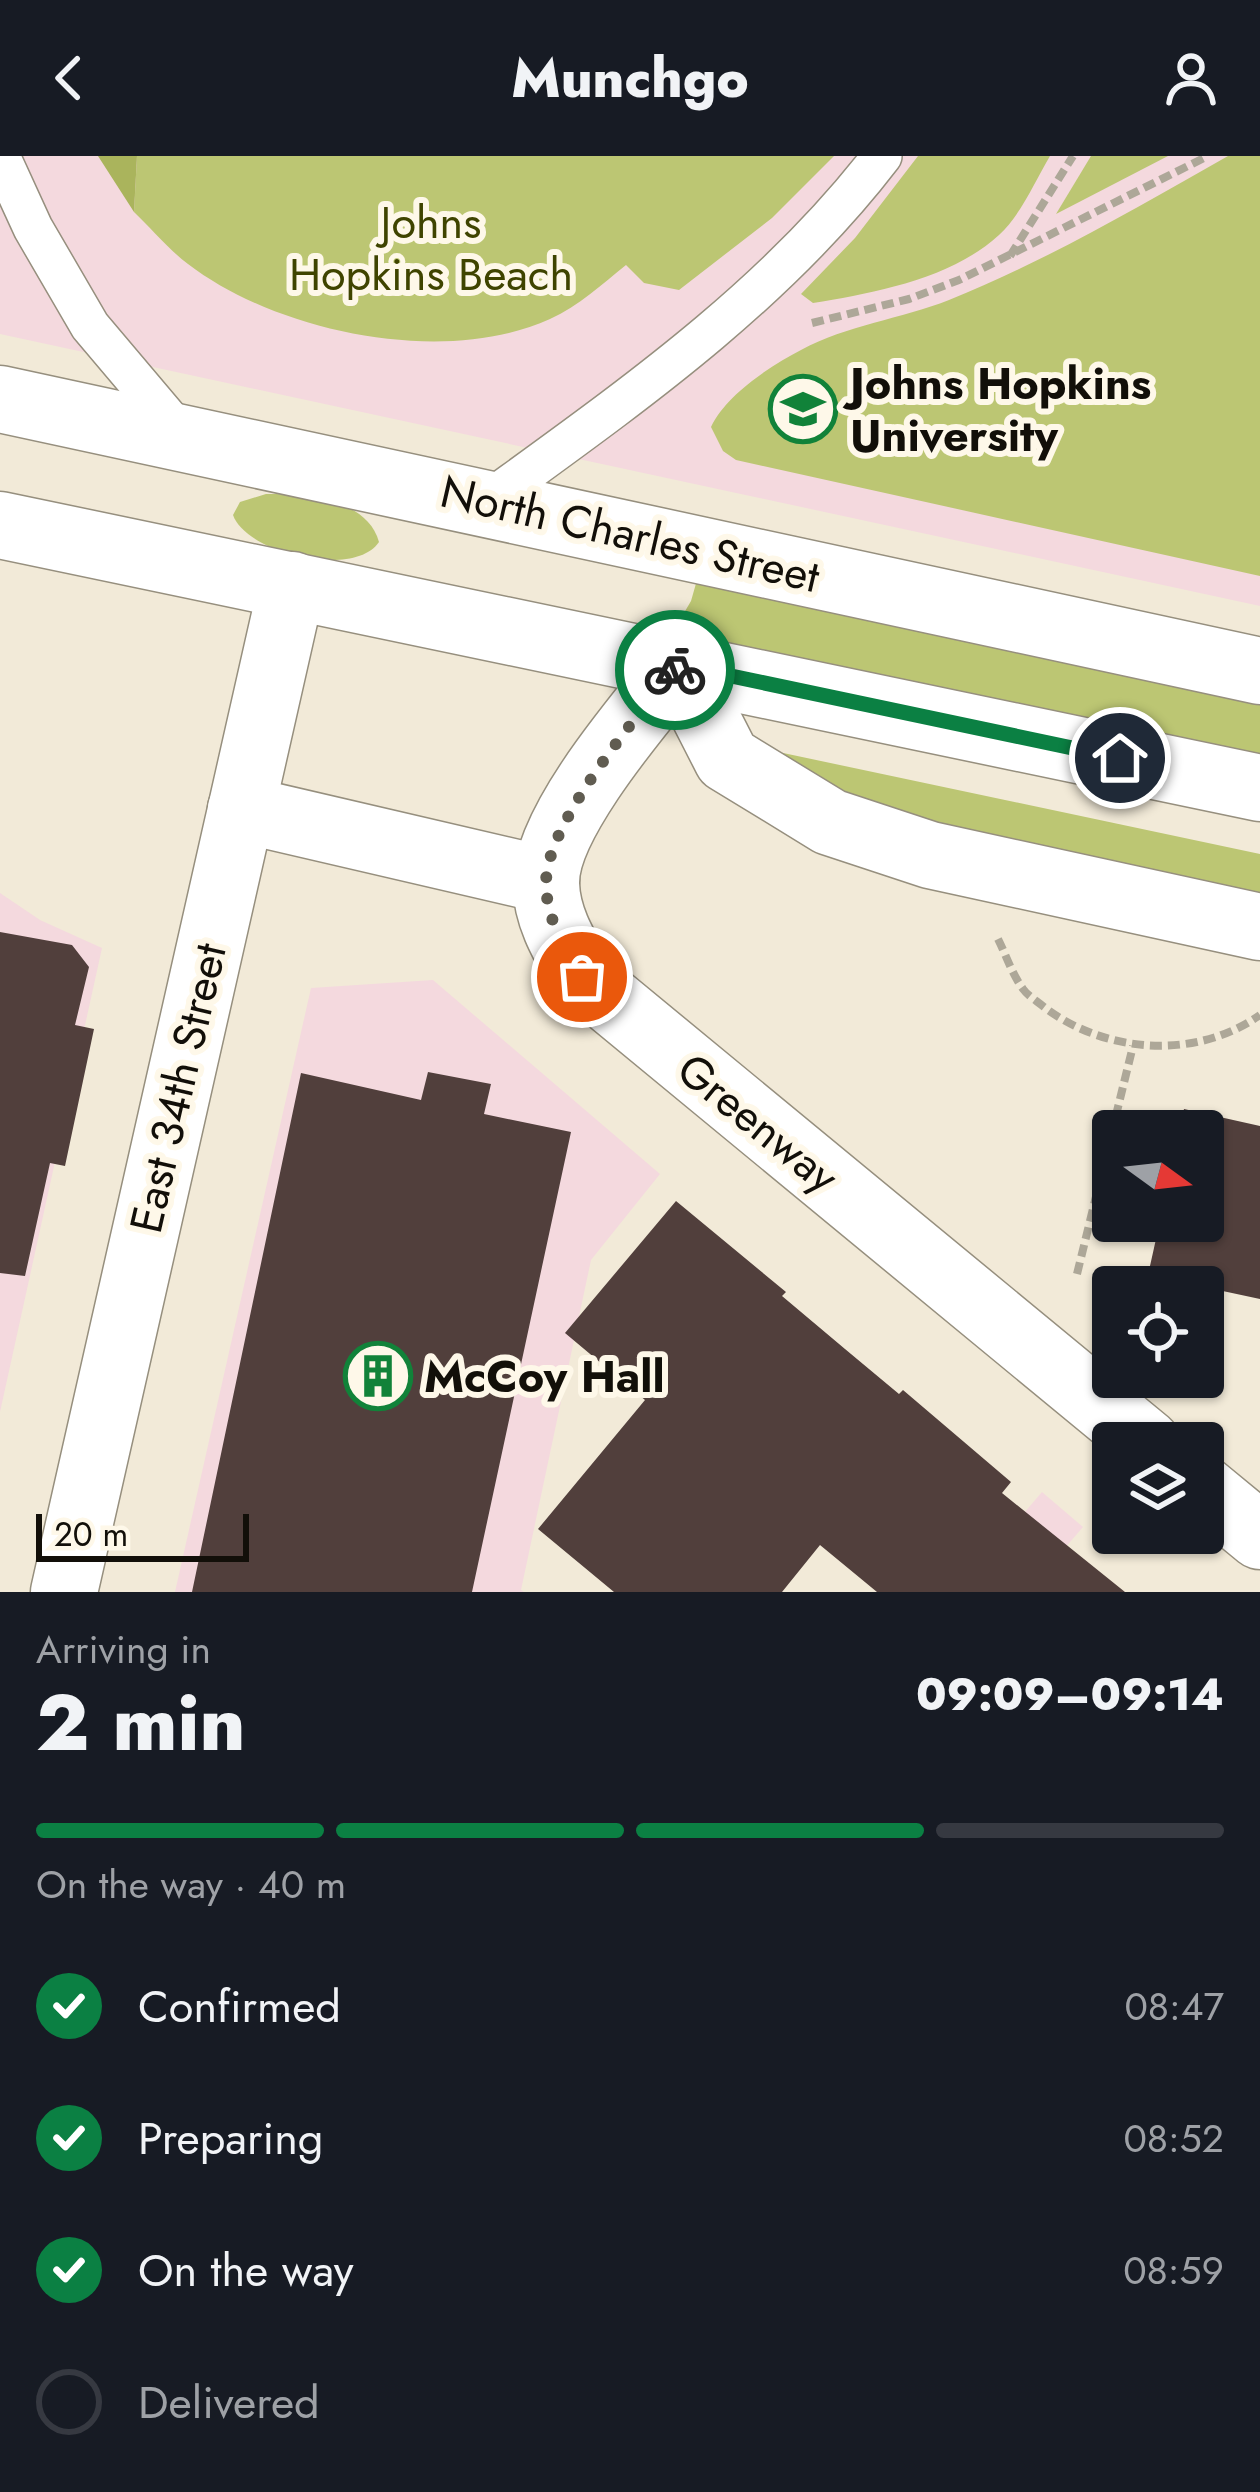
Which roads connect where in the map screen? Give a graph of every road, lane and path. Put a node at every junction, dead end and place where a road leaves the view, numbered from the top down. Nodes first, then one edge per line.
1 (0, 156) edge
2 (882, 156) edge
3 (1073, 156) edge
4 (1208, 156) edge
5 (1009, 258) junction
6 (812, 323) dead end
7 (0, 399) edge
8 (183, 437) junction
9 (486, 502) junction
10 (0, 525) edge
11 (292, 585) junction
12 (679, 665) junction
13 (1260, 671) edge
14 (1260, 788) edge
15 (241, 809) junction
16 (545, 880) junction
17 (1260, 927) edge
18 (994, 933) dead end
19 (1260, 1015) edge
20 (1133, 1046) junction
21 (1077, 1274) dead end
22 (1122, 1422) edge
23 (1224, 1506) edge
24 (1260, 1536) edge
25 (64, 1592) edge

1 - 8 lane
2 - 9 lane
3 - 5 path
4 - 5 path
5 - 6 path
7 - 8 street, North Charles Street
8 - 9 street, North Charles Street
9 - 13 street, North Charles Street
10 - 11 street
11 - 12 street
11 - 15 street, East 34th Street
12 - 14 street
12 - 16 street
12 - 17 street
15 - 16 street
15 - 25 street, East 34th Street
16 - 22 street, Greenway
18 - 20 path
19 - 20 path
20 - 21 path
23 - 24 street

